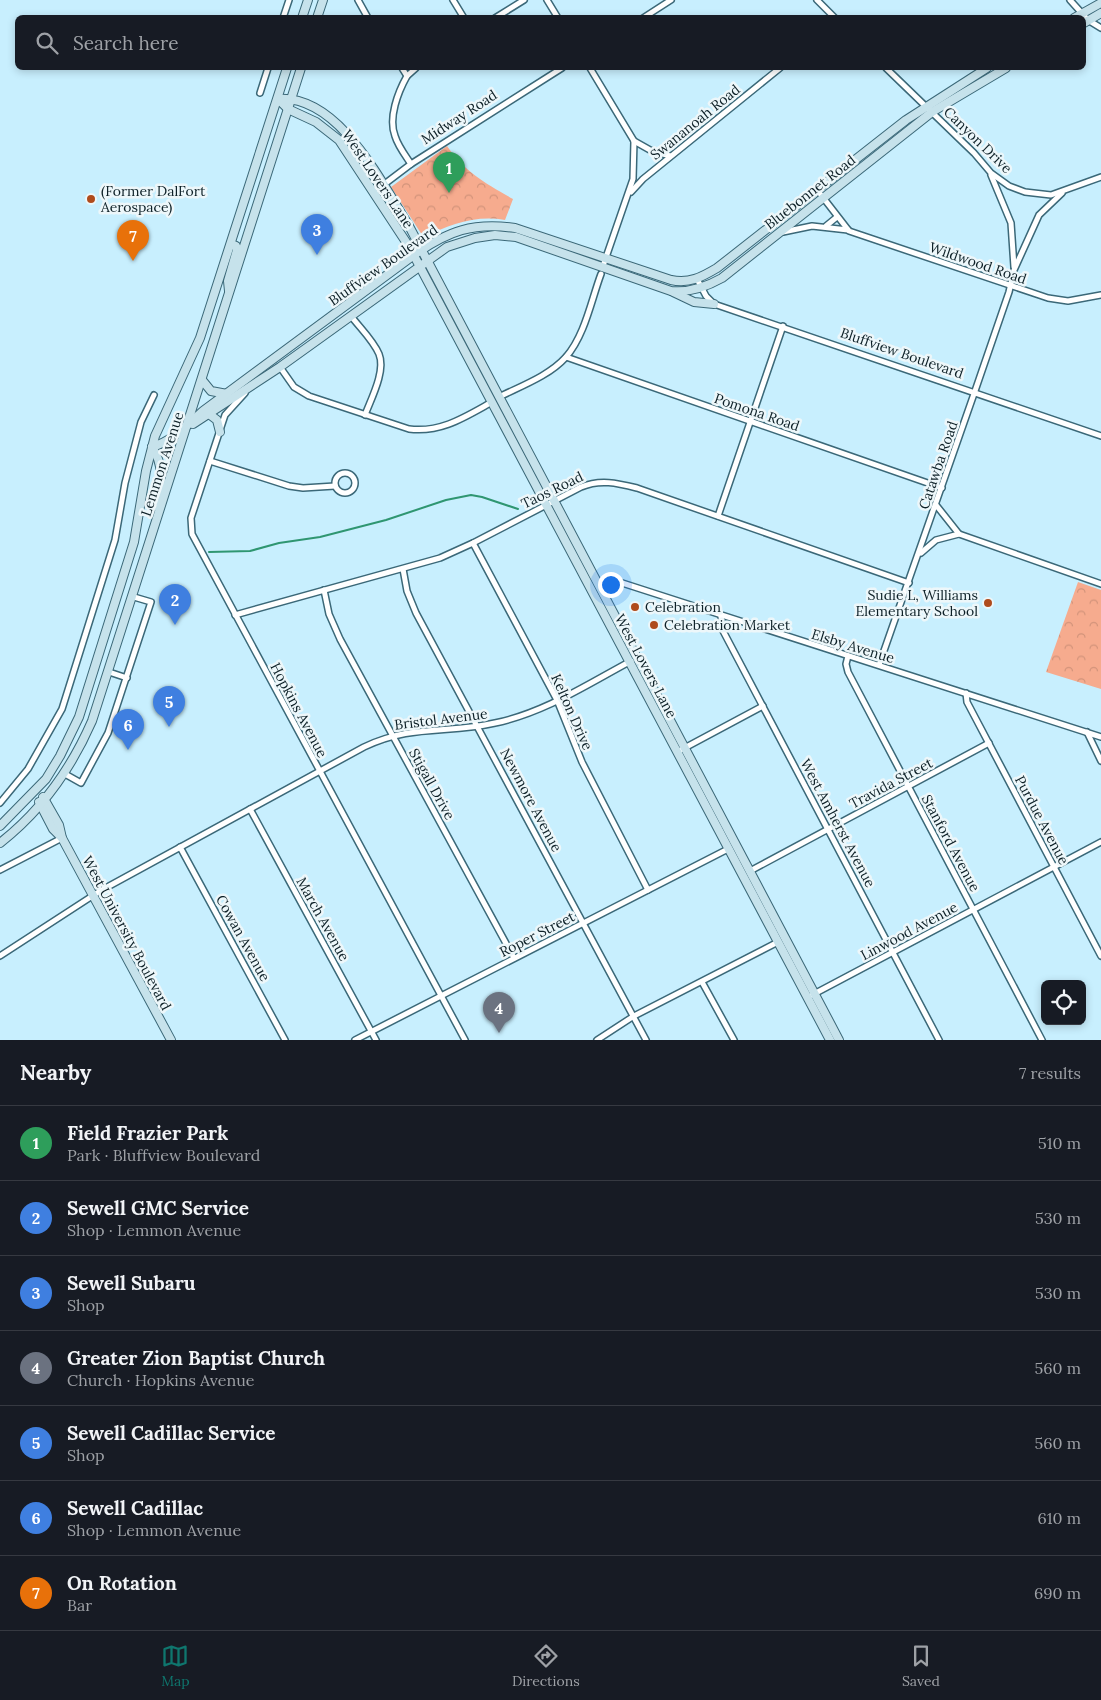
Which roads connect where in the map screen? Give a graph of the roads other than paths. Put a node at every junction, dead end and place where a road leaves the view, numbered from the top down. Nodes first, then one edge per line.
1 (289, 0) edge
2 (308, 0) edge
3 (323, 0) edge
4 (358, 0) edge
5 (453, 0) edge
6 (524, 0) edge
7 (547, 0) edge
8 (671, 0) edge
9 (817, 0) edge
10 (1070, 0) edge
11 (1101, 3) edge
12 (1101, 13) edge
13 (284, 15) edge
14 (303, 15) edge
15 (318, 15) edge
16 (366, 15) edge
17 (462, 15) edge
18 (500, 15) edge
19 (556, 15) edge
20 (648, 15) edge
21 (832, 15) edge
22 (1078, 15) edge
23 (1086, 21) edge
24 (1101, 28) edge
25 (267, 70) edge
26 (286, 70) edge
27 (300, 70) edge
28 (403, 70) edge
29 (414, 70) edge
30 (559, 70) edge
31 (591, 70) edge
32 (778, 70) edge
33 (888, 70) edge
34 (984, 70) edge
35 (1003, 70) edge
36 (407, 76) junction
37 (260, 93) dead end
38 (292, 98) junction
39 (278, 99) junction
40 (926, 106) junction
41 (288, 109) junction
42 (932, 112) junction
43 (634, 141) junction
44 (670, 156) junction
45 (411, 164) junction
46 (990, 173) junction
47 (1101, 176) edge
48 (382, 184) junction
49 (818, 191) junction
50 (374, 192) junction
51 (1062, 193) junction
52 (628, 197) junction
53 (823, 199) junction
54 (837, 217) junction
55 (237, 223) junction
56 (251, 226) junction
57 (826, 226) junction
58 (849, 231) junction
59 (775, 234) junction
60 (231, 244) junction
61 (422, 249) junction
62 (414, 255) junction
63 (427, 259) junction
64 (419, 265) junction
65 (603, 266) junction
66 (1014, 270) junction
67 (697, 279) junction
68 (1010, 286) junction
69 (702, 288) junction
70 (672, 291) junction
71 (230, 294) junction
72 (1101, 295) edge
73 (714, 304) junction
74 (345, 307) junction
75 (351, 316) junction
76 (783, 326) junction
77 (566, 357) junction
78 (274, 359) junction
79 (280, 368) junction
80 (202, 380) junction
81 (252, 387) junction
82 (975, 391) junction
83 (227, 394) junction
84 (154, 395) dead end
85 (499, 397) junction
86 (492, 402) junction
87 (209, 414) junction
88 (365, 415) junction
89 (750, 422) junction
90 (189, 425) junction
91 (220, 432) junction
92 (1101, 436) edge
93 (152, 447) junction
94 (210, 461) junction
95 (336, 486) junction
96 (942, 488) junction
97 (550, 502) junction
98 (936, 505) junction
99 (718, 516) junction
100 (156, 525) junction
101 (959, 534) junction
102 (473, 543) junction
103 (916, 560) junction
104 (403, 569) junction
105 (909, 583) junction
106 (1101, 584) edge
107 (599, 585) junction
108 (324, 590) junction
109 (591, 590) junction
110 (119, 593) junction
111 (134, 597) junction
112 (235, 615) junction
113 (721, 616) junction
114 (848, 656) junction
115 (633, 660) junction
116 (879, 665) junction
117 (109, 672) junction
118 (127, 678) junction
119 (966, 693) junction
120 (557, 700) junction
121 (763, 706) junction
122 (478, 726) junction
123 (1086, 732) junction
124 (393, 735) junction
125 (1101, 737) edge
126 (989, 743) junction
127 (685, 748) junction
128 (677, 752) junction
129 (1101, 761) edge
130 (320, 771) junction
131 (65, 774) junction
132 (909, 787) junction
133 (36, 790) junction
134 (42, 802) junction
135 (0, 803) edge
136 (250, 809) junction
137 (0, 826) edge
138 (828, 830) junction
139 (62, 838) junction
140 (1101, 842) edge
141 (0, 843) edge
142 (736, 844) junction
143 (180, 847) junction
144 (728, 848) junction
145 (1054, 867) junction
146 (0, 870) edge
147 (750, 871) junction
148 (742, 875) junction
149 (648, 890) junction
150 (93, 895) junction
151 (973, 909) junction
152 (584, 923) junction
153 (782, 941) junction
154 (893, 952) junction
155 (0, 956) edge
156 (1101, 956) edge
157 (514, 958) junction
158 (702, 982) junction
159 (442, 996) junction
160 (811, 996) junction
161 (634, 1016) junction
162 (372, 1032) junction
163 (834, 1039) edge
164 (171, 1040) edge
165 (285, 1040) edge
166 (355, 1040) edge
167 (376, 1040) edge
168 (465, 1040) edge
169 (597, 1040) edge
170 (646, 1040) edge
171 (734, 1040) edge
172 (939, 1040) edge
173 (1042, 1040) edge

1 - 13 street
2 - 14 main road
3 - 15 main road
4 - 16 street
5 - 17 street
6 - 18 street
7 - 19 street
8 - 20 street
9 - 21 street
10 - 22 street
11 - 22 main road
12 - 23 main road
23 - 24 street
25 - 37 street
26 - 39 main road, Lemmon Avenue
27 - 38 main road, Lemmon Avenue
28 - 36 street
29 - 36 street
30 - 45 street, Midway Road
31 - 43 street
32 - 44 street, Swananoah Road
33 - 40 street
34 - 40 main road
35 - 42 main road
36 - 45 street
38 - 39 main road, West Lovers Lane
38 - 41 main road, Lemmon Avenue
38 - 48 main road, West Lovers Lane
39 - 41 main road, West Lovers Lane
39 - 55 main road, Lemmon Avenue
40 - 42 street, Canyon Drive
40 - 49 main road, Bluebonnet Road
41 - 50 main road, West Lovers Lane
41 - 56 main road, Lemmon Avenue
42 - 46 street, Canyon Drive
42 - 53 main road, Bluebonnet Road
43 - 44 street
43 - 52 street
44 - 52 street, Swananoah Road
45 - 48 street, Midway Road
46 - 51 street, Canyon Drive
46 - 66 street, Catawba Road
47 - 51 street, Canyon Drive
48 - 50 street, Midway Road
48 - 61 main road, West Lovers Lane
49 - 53 street
49 - 67 main road, Bluebonnet Road
50 - 62 main road, West Lovers Lane
51 - 66 street, Catawba Road
52 - 65 street
53 - 54 street
53 - 59 main road, Bluebonnet Road
54 - 57 street
54 - 58 street
55 - 56 main road
55 - 60 main road, Lemmon Avenue
56 - 71 main road, Lemmon Avenue
57 - 58 street, Wildwood Road
57 - 59 street, Wildwood Road
58 - 68 street, Wildwood Road
59 - 69 main road, Bluebonnet Road
60 - 71 main road
60 - 93 main road, Lemmon Avenue
61 - 62 main road, Bluffview Boulevard
61 - 63 main road, West Lovers Lane
61 - 65 main road, Bluffview Boulevard
62 - 64 main road, West Lovers Lane
62 - 74 main road, Bluffview Boulevard
63 - 64 main road, Bluffview Boulevard
63 - 65 main road, Bluffview Boulevard
63 - 85 main road, West Lovers Lane
64 - 75 main road, Bluffview Boulevard
64 - 86 main road, West Lovers Lane
65 - 67 main road, Bluffview Boulevard
65 - 70 main road, Bluffview Boulevard
65 - 77 street
66 - 68 street, Catawba Road
67 - 69 street
68 - 72 street, Wildwood Road
68 - 82 street, Catawba Road
69 - 70 main road, Bluffview Boulevard
69 - 73 street
70 - 73 main road
71 - 80 main road, Lemmon Avenue
73 - 76 street, Bluffview Boulevard
74 - 75 main road
74 - 78 main road, Bluffview Boulevard
75 - 79 main road, Bluffview Boulevard
75 - 88 street
76 - 82 street, Bluffview Boulevard
76 - 89 street
77 - 85 street
77 - 89 street, Pomona Road
78 - 79 main road
78 - 83 main road, Bluffview Boulevard
79 - 81 main road, Bluffview Boulevard
79 - 88 street
80 - 83 main road
80 - 90 main road, Lemmon Avenue
81 - 87 main road, Bluffview Boulevard
81 - 91 street, Hopkins Avenue
82 - 92 street, Bluffview Boulevard
82 - 96 street, Catawba Road
83 - 90 main road, Bluffview Boulevard
84 - 135 street, Lemmon Avenue
85 - 86 main road
85 - 97 main road, West Lovers Lane
86 - 88 street
86 - 97 main road, West Lovers Lane
87 - 90 main road, Bluffview Boulevard
87 - 91 main road
89 - 96 street, Pomona Road
89 - 99 street
90 - 93 main road, Bluffview Boulevard
90 - 100 main road, Lemmon Avenue
91 - 94 street, Hopkins Avenue
93 - 100 main road
93 - 110 main road, Lemmon Avenue
94 - 95 street
94 - 112 street, Hopkins Avenue
95 - 95 street
96 - 98 street, Catawba Road
97 - 99 street, Taos Road
97 - 102 street, Taos Road
97 - 107 main road, West Lovers Lane
97 - 109 main road, West Lovers Lane
98 - 101 street
98 - 103 street, Catawba Road
99 - 105 street, Taos Road
100 - 111 main road, Lemmon Avenue
101 - 103 street
101 - 106 street
102 - 104 street, Taos Road
102 - 120 street, Kelton Drive
103 - 105 street, Catawba Road
104 - 108 street, Taos Road
104 - 122 street, Newmore Avenue
105 - 116 street, Catawba Road
107 - 109 main road
107 - 113 street, Elsby Avenue
107 - 115 main road, West Lovers Lane
108 - 112 street, Taos Road
108 - 124 street, Stigall Drive
109 - 115 main road, West Lovers Lane
110 - 111 main road
110 - 133 main road, Lemmon Avenue
111 - 117 main road, Lemmon Avenue
111 - 118 street
112 - 130 street, Hopkins Avenue
113 - 114 street, Elsby Avenue
113 - 121 street, West Amherst Avenue
114 - 116 street, Elsby Avenue
114 - 132 street, Stanford Avenue
115 - 120 street, Bristol Avenue
115 - 127 main road, West Lovers Lane
115 - 128 main road, West Lovers Lane
116 - 119 street, Elsby Avenue
117 - 118 street
117 - 131 main road, Lemmon Avenue
118 - 131 street
119 - 123 street, Elsby Avenue
119 - 126 street, Purdue Avenue
120 - 122 street, Bristol Avenue
120 - 149 street, Kelton Drive
121 - 127 street
121 - 138 street, West Amherst Avenue
122 - 124 street, Bristol Avenue
122 - 152 street, Newmore Avenue
123 - 125 street, Elsby Avenue
123 - 129 street
124 - 130 street, Bristol Avenue
124 - 157 street, Stigall Drive
126 - 132 street, Travida Street
126 - 145 street, Purdue Avenue
127 - 128 street
127 - 142 main road, West Lovers Lane
128 - 144 main road, West Lovers Lane
130 - 136 street, Bristol Avenue
130 - 159 street, Hopkins Avenue
131 - 134 main road, Lemmon Avenue
132 - 138 street, Travida Street
132 - 151 street, Stanford Avenue
133 - 134 main road, West University Boulevard
133 - 137 main road, Lemmon Avenue
134 - 139 main road, West University Boulevard
134 - 141 main road, Lemmon Avenue
136 - 143 street, Bristol Avenue
136 - 162 street, March Avenue
138 - 147 street, Travida Street
138 - 154 street, West Amherst Avenue
139 - 146 street
139 - 150 main road, West University Boulevard
140 - 145 street, Linwood Avenue
142 - 144 main road
142 - 147 main road, West Lovers Lane
143 - 150 street, Bristol Avenue
143 - 165 street, Cowan Avenue
144 - 148 main road, West Lovers Lane
144 - 149 street, Roper Street
145 - 151 street, Linwood Avenue
145 - 156 street, Purdue Avenue
147 - 148 main road
147 - 153 main road, West Lovers Lane
148 - 153 main road, West Lovers Lane
149 - 152 street, Roper Street
150 - 155 street, Bristol Avenue
150 - 164 main road, West University Boulevard
151 - 154 street, Linwood Avenue
151 - 173 street, Stanford Avenue
152 - 157 street, Roper Street
152 - 161 street, Newmore Avenue
153 - 158 street
153 - 160 main road, West Lovers Lane
154 - 160 street, Linwood Avenue
154 - 172 street, West Amherst Avenue
157 - 159 street, Roper Street
158 - 161 street
158 - 171 street
159 - 162 street, Roper Street
159 - 168 street, Hopkins Avenue
160 - 163 main road, West Lovers Lane
161 - 169 street
161 - 170 street, Newmore Avenue
162 - 166 street, Roper Street
162 - 167 street, March Avenue

